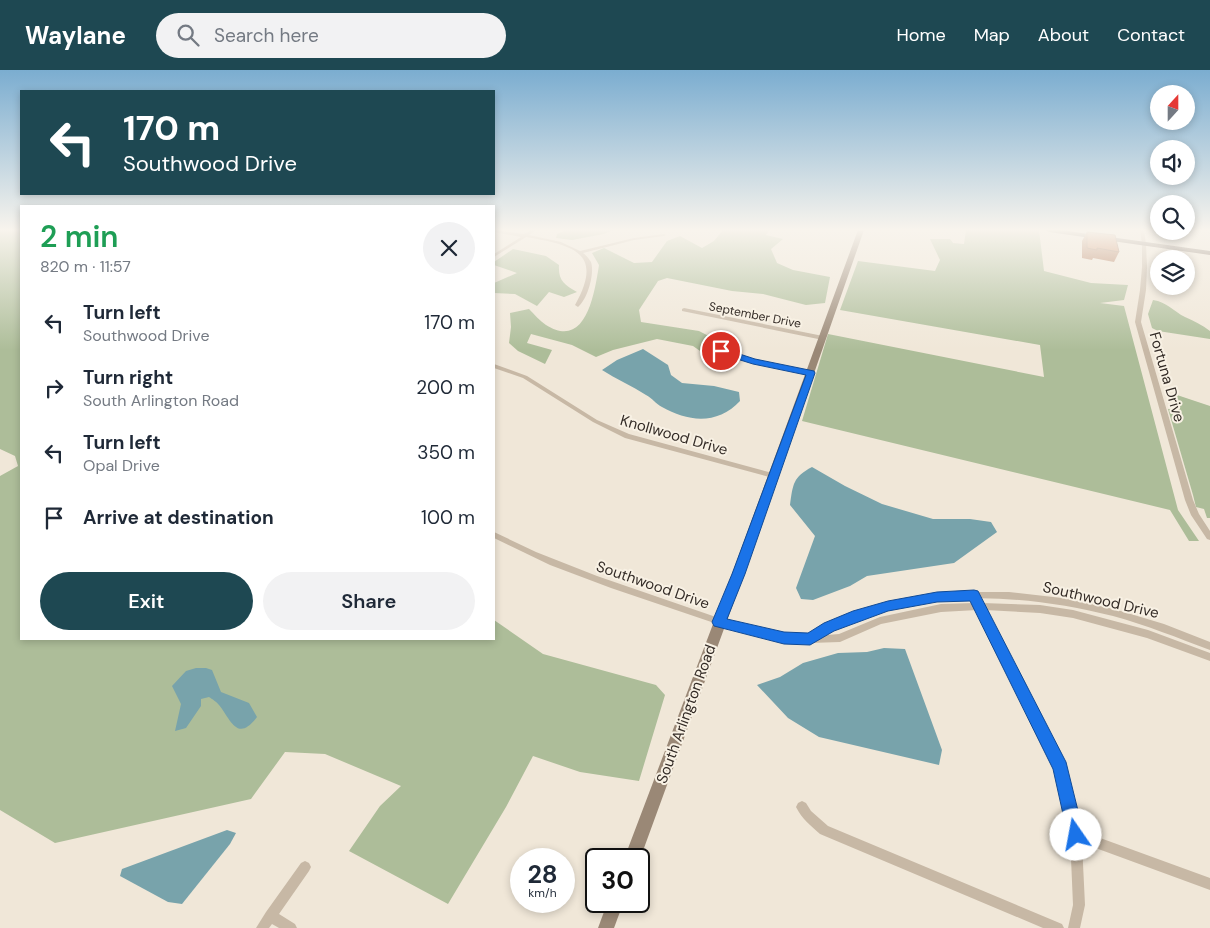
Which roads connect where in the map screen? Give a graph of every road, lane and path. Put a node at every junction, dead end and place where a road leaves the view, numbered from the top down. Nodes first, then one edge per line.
1 (589, 270) edge
2 (847, 270) edge
3 (1143, 270) edge
4 (578, 305) dead end
5 (684, 310) dead end
6 (823, 338) junction
7 (709, 344) dead end
8 (495, 366) edge
9 (811, 373) junction
10 (774, 476) junction
11 (495, 536) edge
12 (1210, 537) edge
13 (974, 595) junction
14 (980, 606) junction
15 (719, 622) junction
16 (810, 639) junction
17 (1210, 646) edge
18 (1210, 657) edge
19 (802, 807) dead end
20 (1076, 835) junction
21 (636, 848) edge
22 (305, 867) dead end
23 (1210, 884) edge
24 (612, 913) edge
25 (270, 916) junction
26 (262, 928) edge
27 (291, 928) edge
28 (606, 928) edge
29 (1058, 928) edge
30 (1074, 928) edge

1 - 4 street
2 - 6 main road, South Arlington Road
3 - 12 street, Fortuna Drive
5 - 6 street, September Drive
6 - 9 main road, South Arlington Road
7 - 9 street
8 - 10 street, Knollwood Drive
9 - 10 main road, South Arlington Road
10 - 15 main road, South Arlington Road
11 - 15 street, Southwood Drive
13 - 14 street
13 - 16 street, Southwood Drive
13 - 17 street, Southwood Drive
14 - 16 street, Southwood Drive
14 - 18 street, Southwood Drive
14 - 20 street
15 - 16 street, Southwood Drive
15 - 21 main road, South Arlington Road
19 - 29 street
20 - 23 street
20 - 30 street
22 - 25 street
24 - 28 main road
25 - 26 street
25 - 27 street

